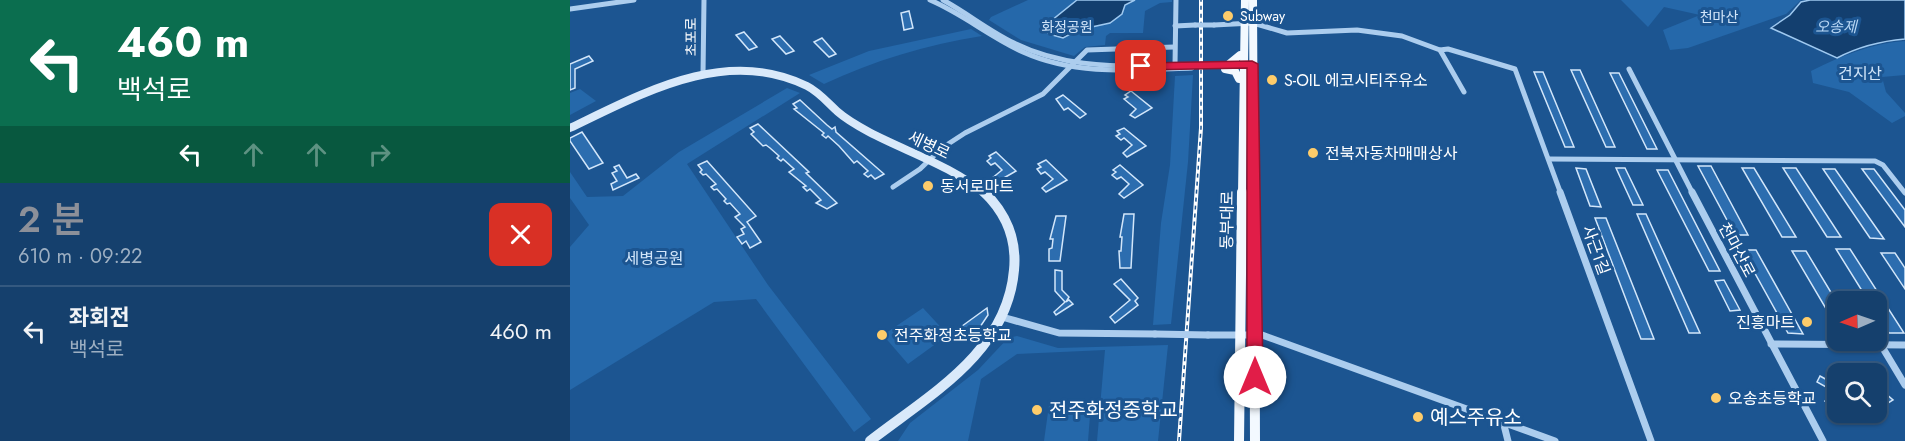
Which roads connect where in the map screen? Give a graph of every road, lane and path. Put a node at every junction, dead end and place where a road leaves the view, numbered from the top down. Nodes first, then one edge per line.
1 (612, 0) edge
2 (634, 0) edge
3 (704, 0) edge
4 (930, 0) edge
5 (943, 0) edge
6 (1176, 0) edge
7 (1245, 0) edge
8 (1253, 0) edge
9 (570, 8) edge
10 (1249, 23) junction
11 (1175, 26) junction
12 (1174, 47) junction
13 (1440, 50) junction
14 (1247, 64) junction
15 (1071, 65) junction
16 (1175, 65) junction
17 (1225, 66) junction
18 (1191, 67) junction
19 (1629, 69) dead end
20 (703, 74) junction
21 (1244, 79) junction
22 (1464, 92) dead end
23 (570, 128) edge
24 (1674, 158) junction
25 (1549, 159) junction
26 (927, 162) junction
27 (893, 187) dead end
28 (1905, 193) edge
29 (1002, 317) junction
30 (1254, 334) junction
31 (1241, 336) junction
32 (1771, 344) junction
33 (1827, 345) edge
34 (1887, 345) edge
35 (1905, 345) edge
36 (1885, 351) edge
37 (1905, 385) edge
38 (1503, 421) junction
39 (870, 441) edge
40 (1239, 441) edge
41 (1255, 441) edge
42 (1508, 441) edge
43 (1555, 441) edge
44 (1651, 441) edge
45 (1823, 441) edge

1 - 9 street
2 - 9 street
3 - 20 street, 초포로
4 - 15 street
5 - 15 street
6 - 11 street
7 - 10 main road, 동부대로
8 - 10 main road, 동부대로
10 - 11 street, bridge
10 - 13 street
10 - 14 main road, 동부대로
11 - 12 street
12 - 15 street
12 - 16 street
13 - 22 street
13 - 25 street, 사근1길
14 - 17 street
14 - 17 main road
14 - 21 main road, 동부대로
14 - 30 main road, 동부대로
15 - 16 street
15 - 18 street
15 - 26 street
16 - 18 street
17 - 18 street, bridge
17 - 21 main road
19 - 24 street, 천마산로
20 - 23 street, 세병로
20 - 26 street, 세병로
21 - 31 main road, 동부대로
24 - 25 street
24 - 28 street
24 - 32 street, 천마산로
25 - 44 street, 사근1길
26 - 27 street
26 - 29 street, 세병로
29 - 31 street, bridge
29 - 39 street, 세병로
30 - 31 street
30 - 38 street
30 - 41 main road, 동부대로
31 - 40 main road, 동부대로
32 - 33 street
32 - 45 street, 천마산로
34 - 35 street
36 - 37 street
38 - 42 street
38 - 43 street

